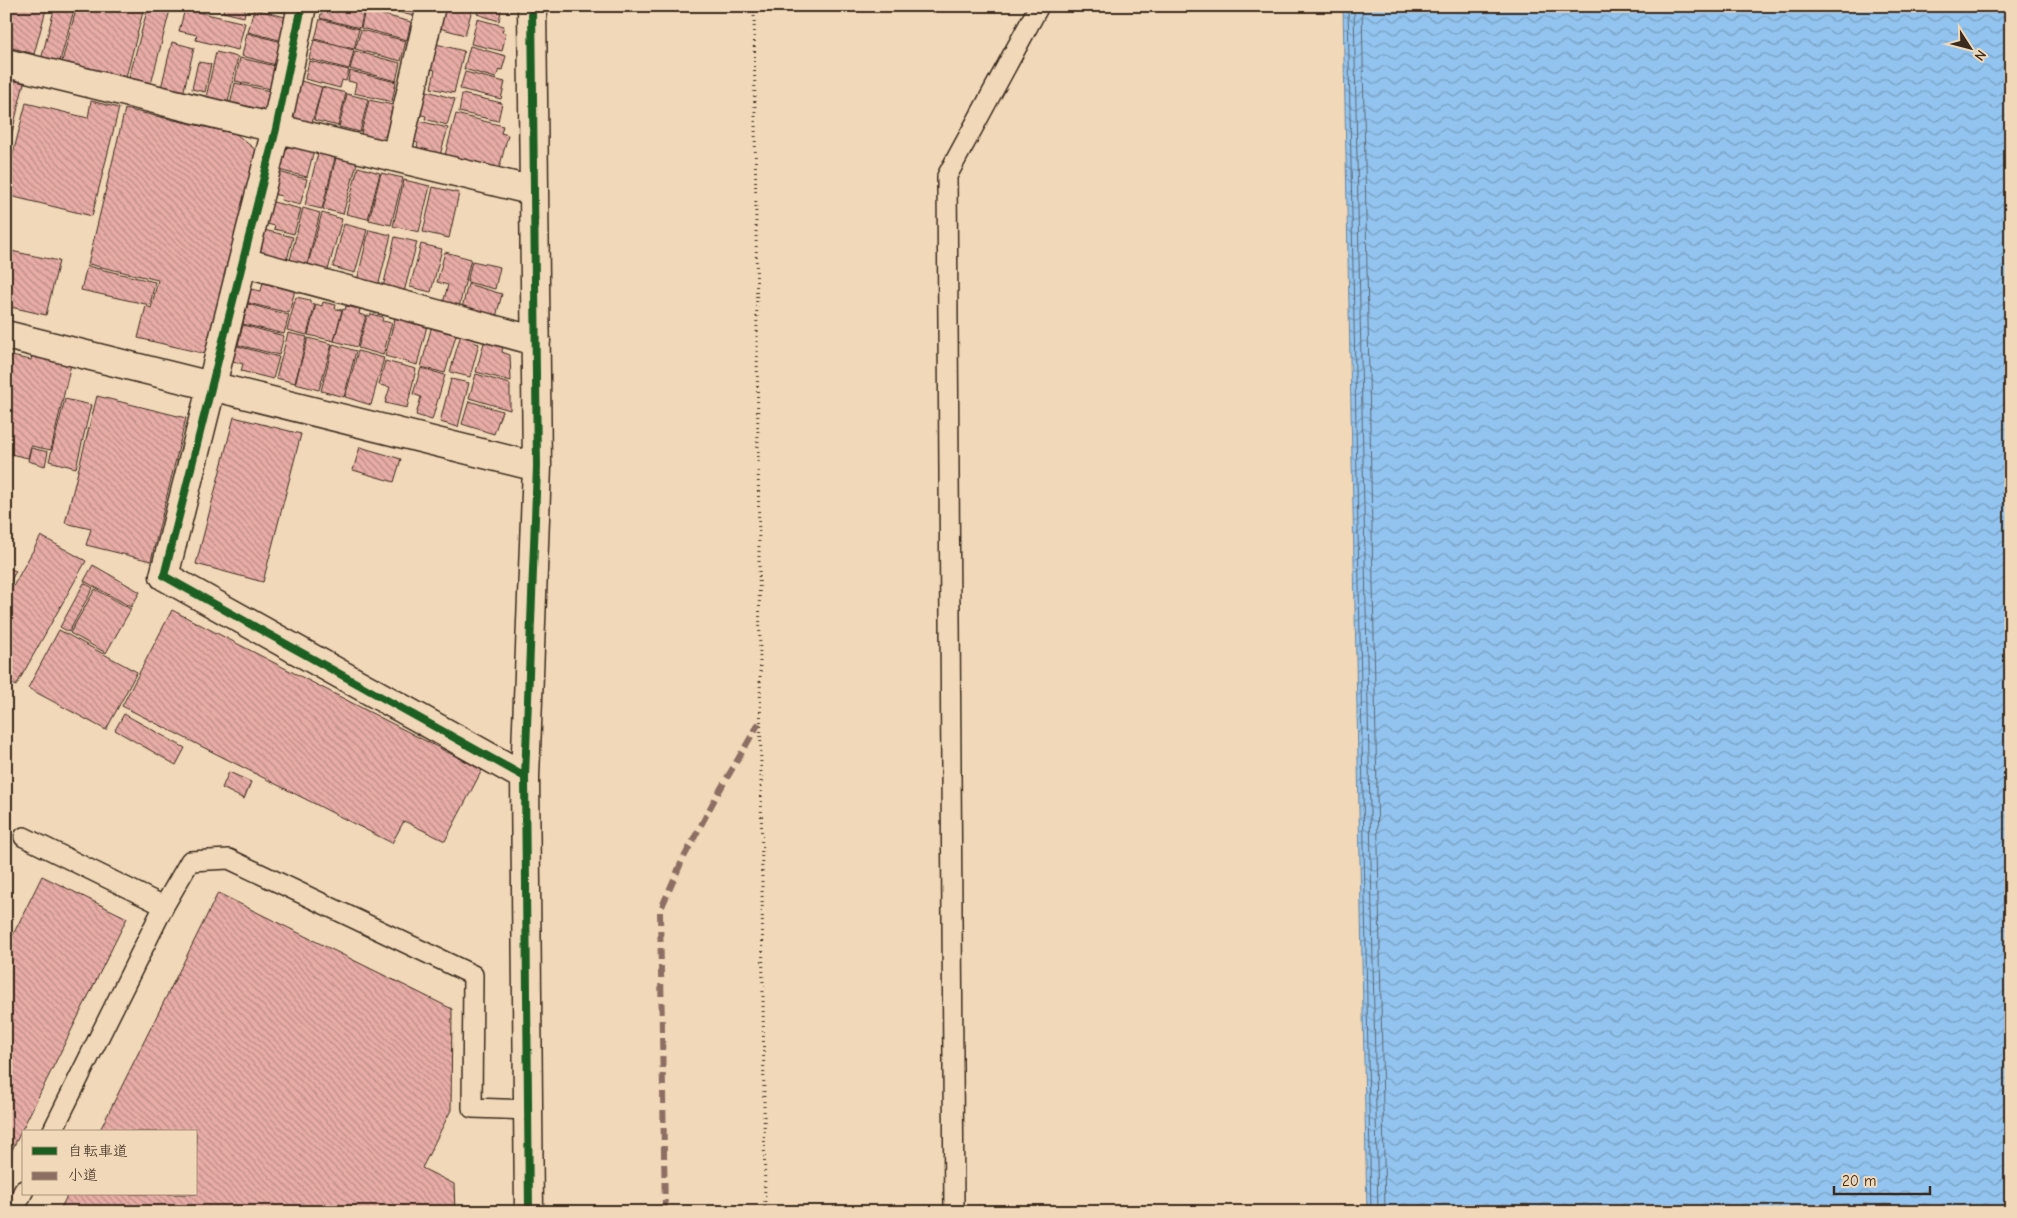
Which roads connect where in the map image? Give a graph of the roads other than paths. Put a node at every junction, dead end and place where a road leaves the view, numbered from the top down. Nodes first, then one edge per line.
1 (302, 6) edge
2 (431, 6) edge
3 (532, 6) edge
4 (1039, 6) edge
5 (6, 63) edge
6 (276, 128) junction
7 (396, 158) junction
8 (534, 191) junction
9 (242, 262) junction
10 (6, 335) edge
11 (536, 342) junction
12 (212, 387) junction
13 (537, 467) junction
14 (525, 777) junction
15 (24, 837) dead end
16 (164, 906) junction
17 (528, 1110) junction
18 (53, 1130) edge
19 (22, 1194) edge
20 (13, 1212) edge
21 (529, 1212) edge
22 (954, 1212) edge

1 - 6 street
2 - 7 street
3 - 8 street
4 - 22 lane
5 - 6 street
6 - 7 street
6 - 9 street
7 - 8 street
8 - 11 street
9 - 11 street
9 - 12 street
10 - 12 street
11 - 13 street
12 - 13 street
12 - 14 street
13 - 14 street
14 - 17 street
15 - 16 lane
16 - 17 lane
16 - 18 lane
17 - 21 street
19 - 20 lane

